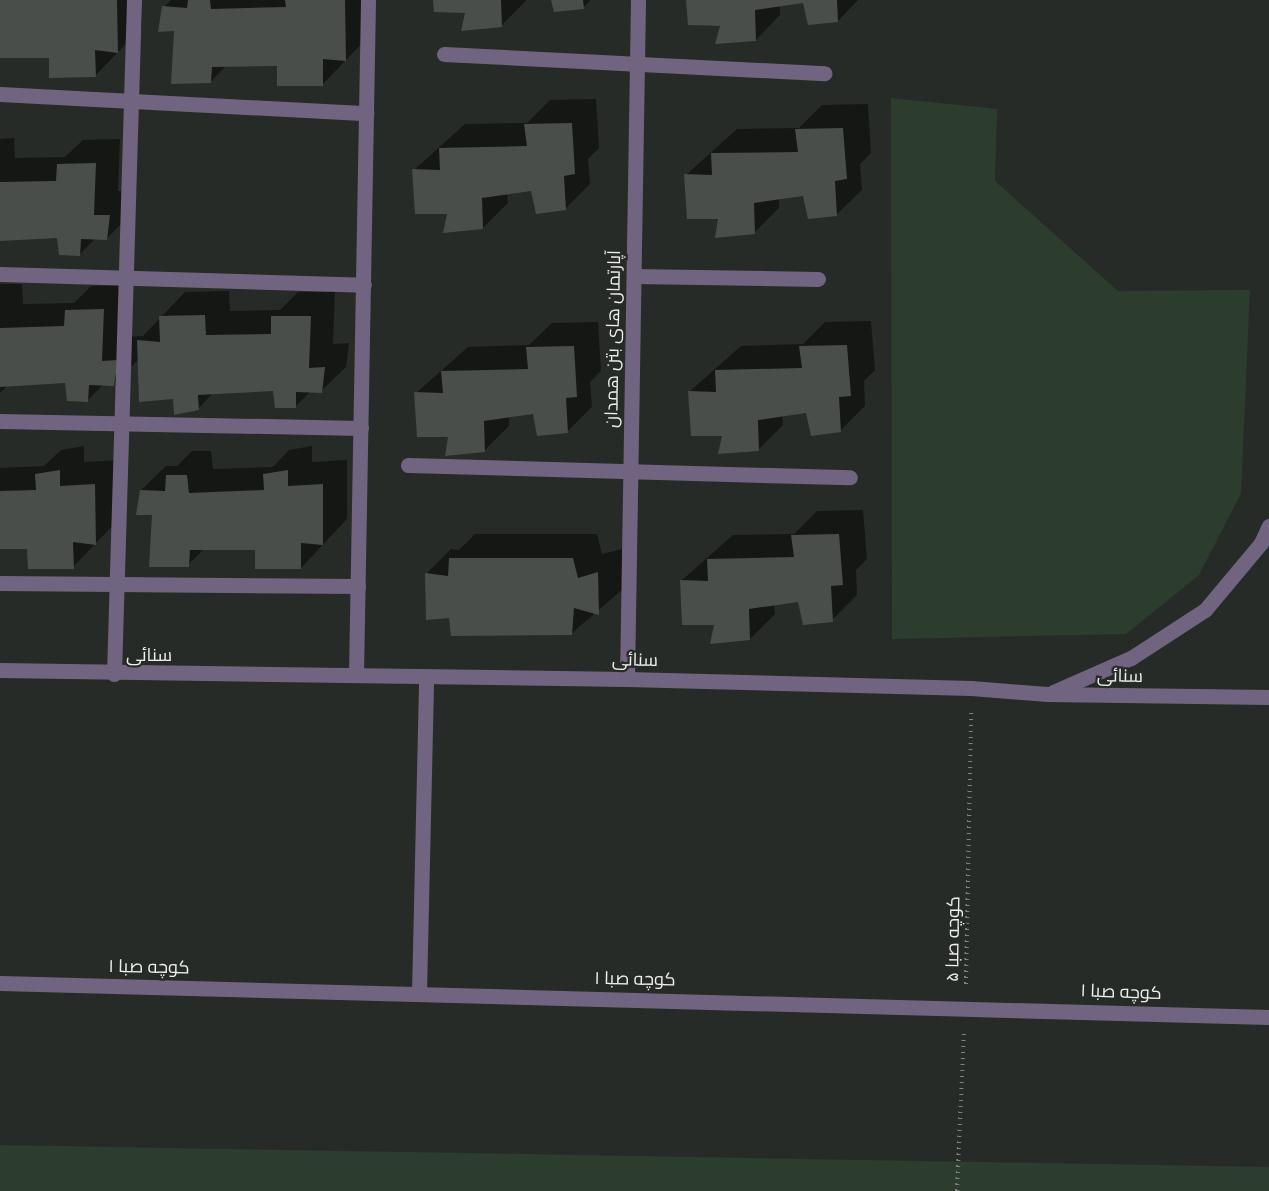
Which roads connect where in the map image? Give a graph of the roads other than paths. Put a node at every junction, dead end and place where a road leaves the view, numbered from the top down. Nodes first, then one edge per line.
1 (134, 0) edge
2 (368, 0) edge
3 (638, 0) edge
4 (444, 54) dead end
5 (637, 62) junction
6 (825, 73) dead end
7 (0, 94) edge
8 (132, 98) junction
9 (367, 113) junction
10 (0, 274) edge
11 (634, 276) junction
12 (818, 279) dead end
13 (126, 280) junction
14 (364, 285) junction
15 (0, 421) edge
16 (122, 423) junction
17 (360, 428) junction
18 (408, 465) dead end
19 (630, 470) junction
20 (850, 477) dead end
21 (1269, 526) edge
22 (117, 582) junction
23 (0, 583) edge
24 (358, 586) junction
25 (0, 670) edge
26 (114, 674) junction
27 (356, 675) junction
28 (426, 677) junction
29 (627, 679) junction
30 (1047, 694) junction
31 (1269, 697) edge
32 (0, 983) edge
33 (419, 993) junction
34 (1269, 1017) edge

1 - 8 street
2 - 9 street
3 - 5 street, آپارتمان های بتن همدان
4 - 5 street
5 - 6 street
5 - 11 street, آپارتمان های بتن همدان
7 - 8 street
8 - 9 street
8 - 13 street
9 - 14 street
10 - 13 street
11 - 12 street
11 - 19 street, آپارتمان های بتن همدان
13 - 14 street
13 - 16 street
14 - 17 street
15 - 16 street
16 - 17 street
16 - 22 street
17 - 24 street
18 - 19 street
19 - 20 street
19 - 29 street, آپارتمان های بتن همدان
21 - 30 street
22 - 23 street
22 - 24 street
22 - 26 street
24 - 27 street
25 - 26 street, سنائی
26 - 27 street, سنائی
27 - 28 street, سنائی
28 - 29 street, سنائی
28 - 33 street
29 - 30 street, سنائی
30 - 31 street, سنائی
32 - 33 street, کوچه صبا ۱
33 - 34 street, کوچه صبا ۱

